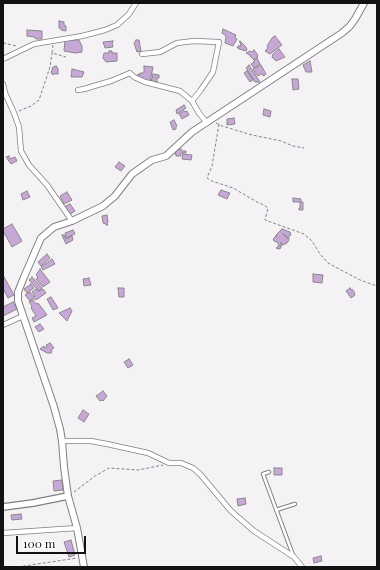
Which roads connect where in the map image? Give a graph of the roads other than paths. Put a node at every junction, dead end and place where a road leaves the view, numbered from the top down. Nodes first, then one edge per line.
1 (136, 3) edge
2 (364, 3) edge
3 (142, 54) dead end
4 (3, 59) edge
5 (3, 84) edge
6 (78, 90) dead end
7 (192, 101) junction
8 (208, 122) junction
9 (72, 221) junction
10 (23, 316) junction
11 (3, 325) edge
12 (62, 441) junction
13 (269, 472) dead end
14 (68, 496) junction
15 (295, 504) dead end
16 (3, 507) edge
17 (276, 510) junction
18 (77, 528) junction
19 (3, 533) edge
20 (294, 558) junction
21 (84, 567) edge
22 (302, 567) edge

1 - 4 street
2 - 8 main road
3 - 7 street
5 - 9 street
6 - 7 street
7 - 8 street
8 - 9 main road
9 - 10 main road
10 - 11 street
10 - 12 main road
12 - 14 main road
12 - 20 street
13 - 17 lane
14 - 16 street
14 - 18 main road
15 - 17 lane
17 - 20 lane
18 - 19 street
18 - 21 main road
20 - 22 street

